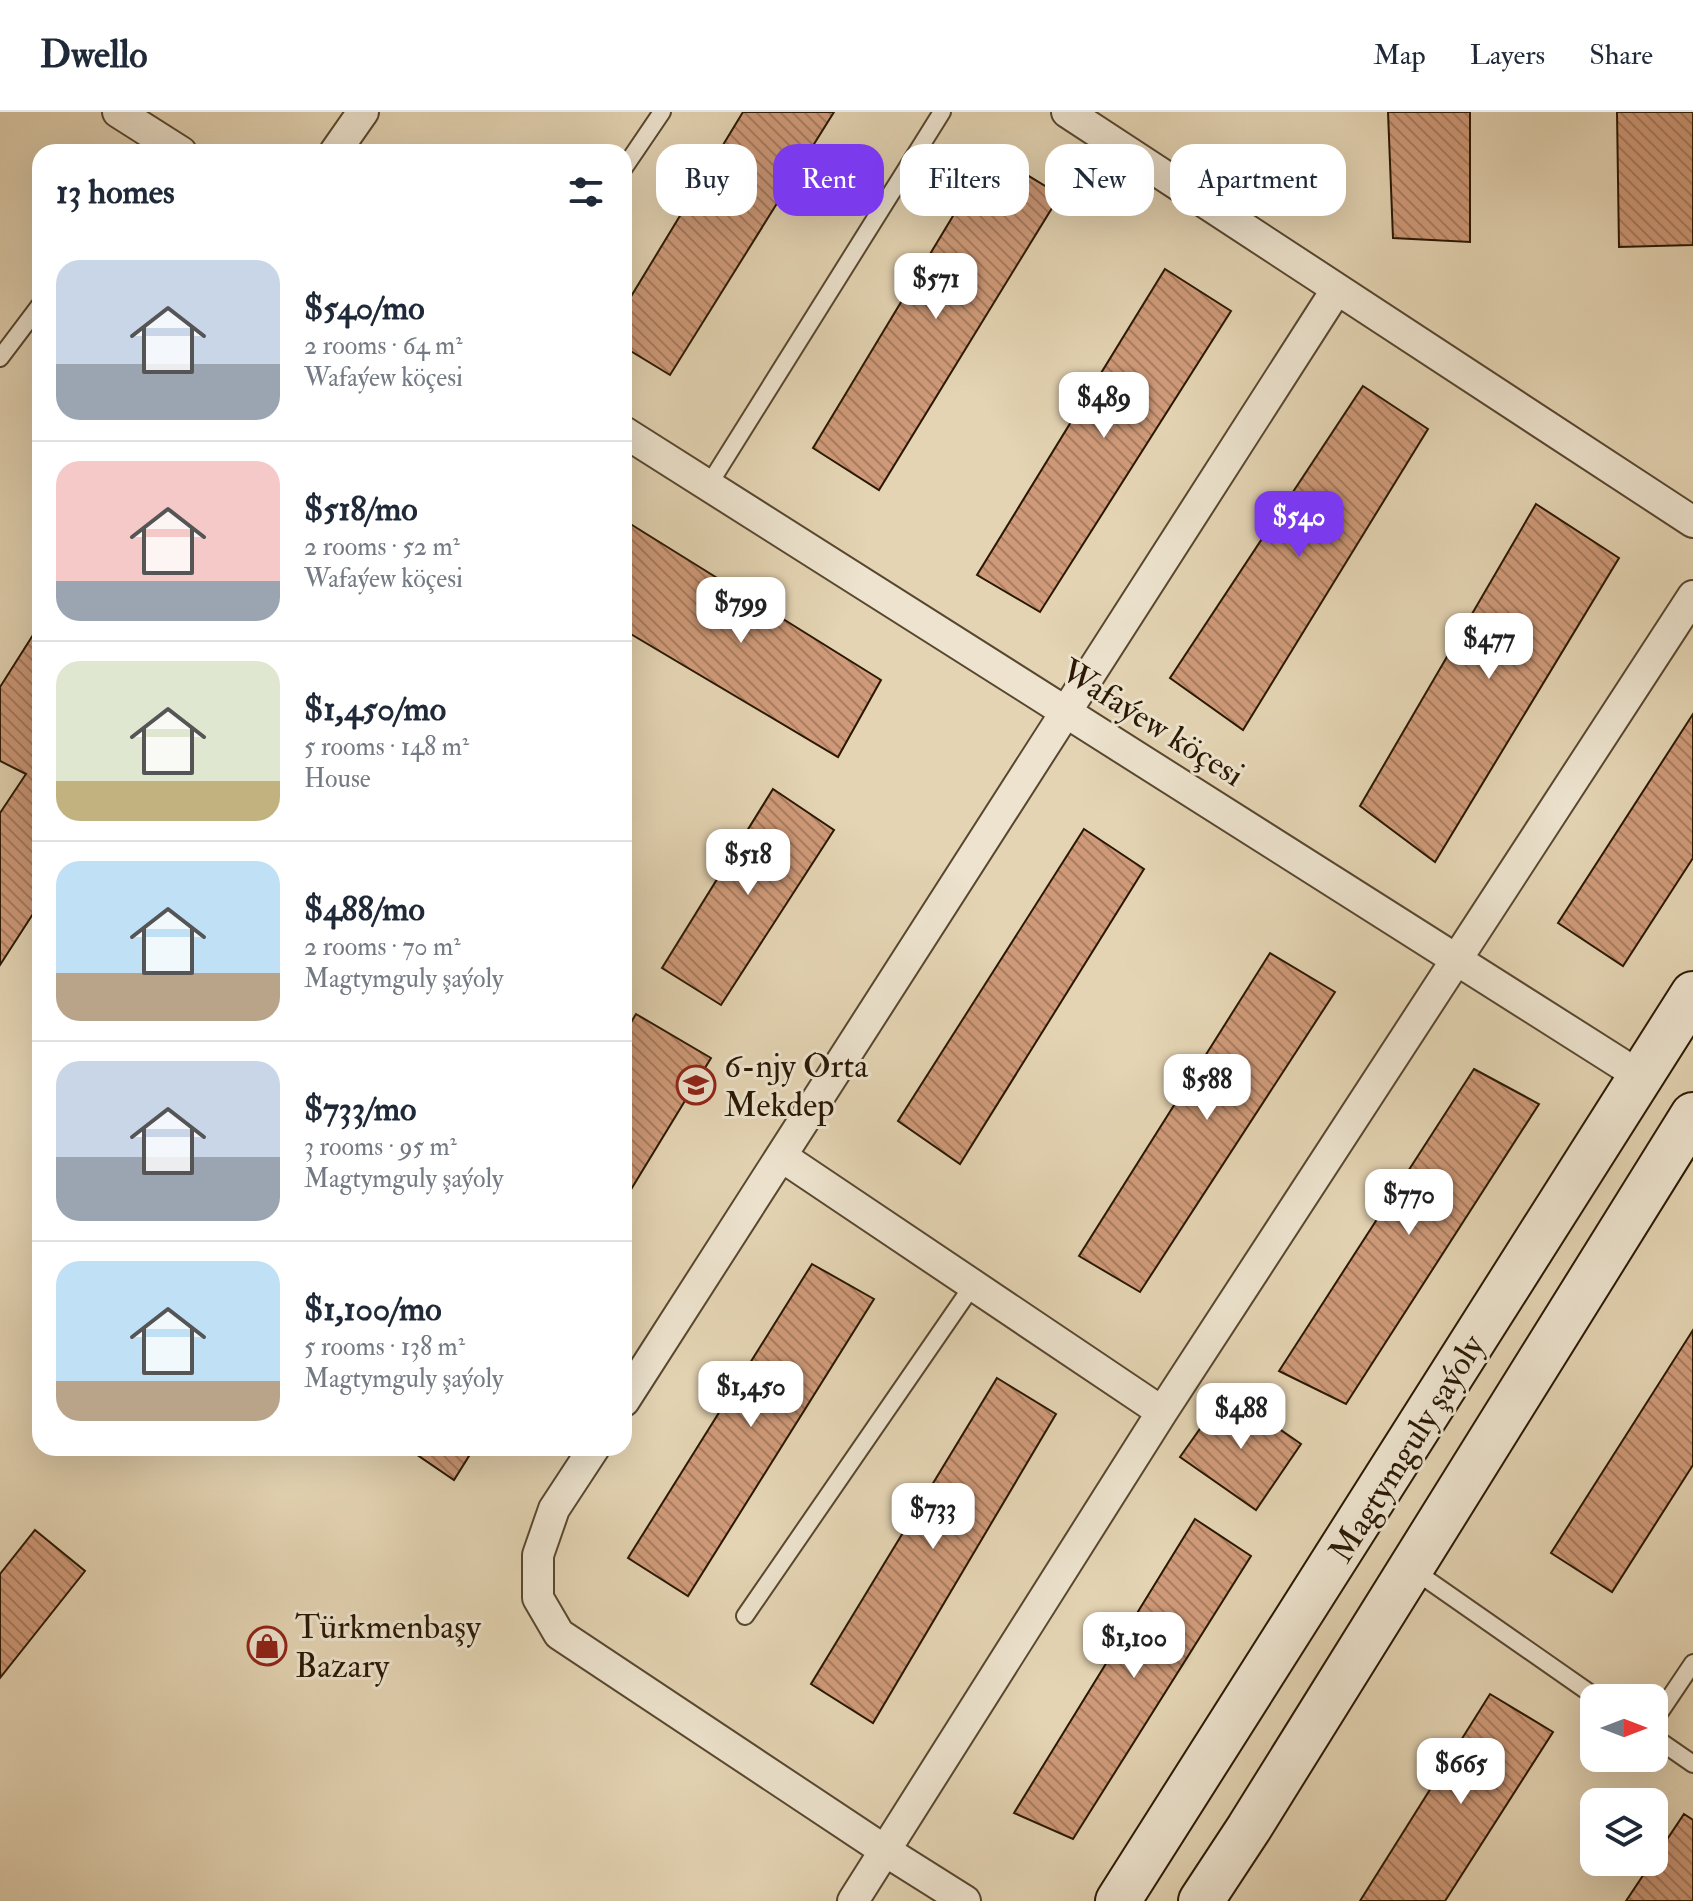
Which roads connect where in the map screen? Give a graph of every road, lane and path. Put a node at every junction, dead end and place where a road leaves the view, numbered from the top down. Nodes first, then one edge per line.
1 (118, 112) edge
2 (363, 112) edge
3 (662, 112) edge
4 (942, 112) edge
5 (1067, 112) edge
6 (161, 144) edge
7 (341, 144) edge
8 (632, 156) edge
9 (1337, 289) junction
10 (32, 316) edge
11 (0, 358) edge
12 (632, 437) edge
13 (708, 486) junction
14 (1693, 522) edge
15 (1693, 596) edge
16 (1067, 712) junction
17 (1457, 959) junction
18 (1693, 994) edge
19 (1640, 1076) junction
20 (1693, 1115) edge
21 (781, 1156) junction
22 (973, 1285) junction
23 (632, 1389) edge
24 (1162, 1412) junction
25 (589, 1456) edge
26 (1411, 1568) junction
27 (745, 1616) dead end
28 (1693, 1663) edge
29 (1580, 1686) edge
30 (1668, 1700) edge
31 (1668, 1747) edge
32 (1693, 1764) edge
33 (884, 1850) junction
34 (853, 1901) edge
35 (965, 1901) edge
36 (1118, 1901) edge
37 (1201, 1901) edge

1 - 6 street
2 - 7 street
3 - 8 lane
4 - 13 lane
5 - 9 street
9 - 14 street
9 - 16 street
10 - 11 lane
12 - 13 street, Wafaýew köçesi
13 - 16 street, Wafaýew köçesi
15 - 17 street
16 - 17 street, Wafaýew köçesi
16 - 21 street
17 - 19 street, Wafaýew köçesi
17 - 24 street
18 - 19 street, Magtymguly şaýoly
19 - 36 street, Magtymguly şaýoly
20 - 26 street, Magtymguly şaýoly
21 - 22 street
21 - 23 street
22 - 24 street
22 - 27 lane
24 - 33 street
25 - 33 street
26 - 29 lane
26 - 37 street, Magtymguly şaýoly
28 - 30 lane
31 - 32 lane
33 - 34 street
33 - 35 street

